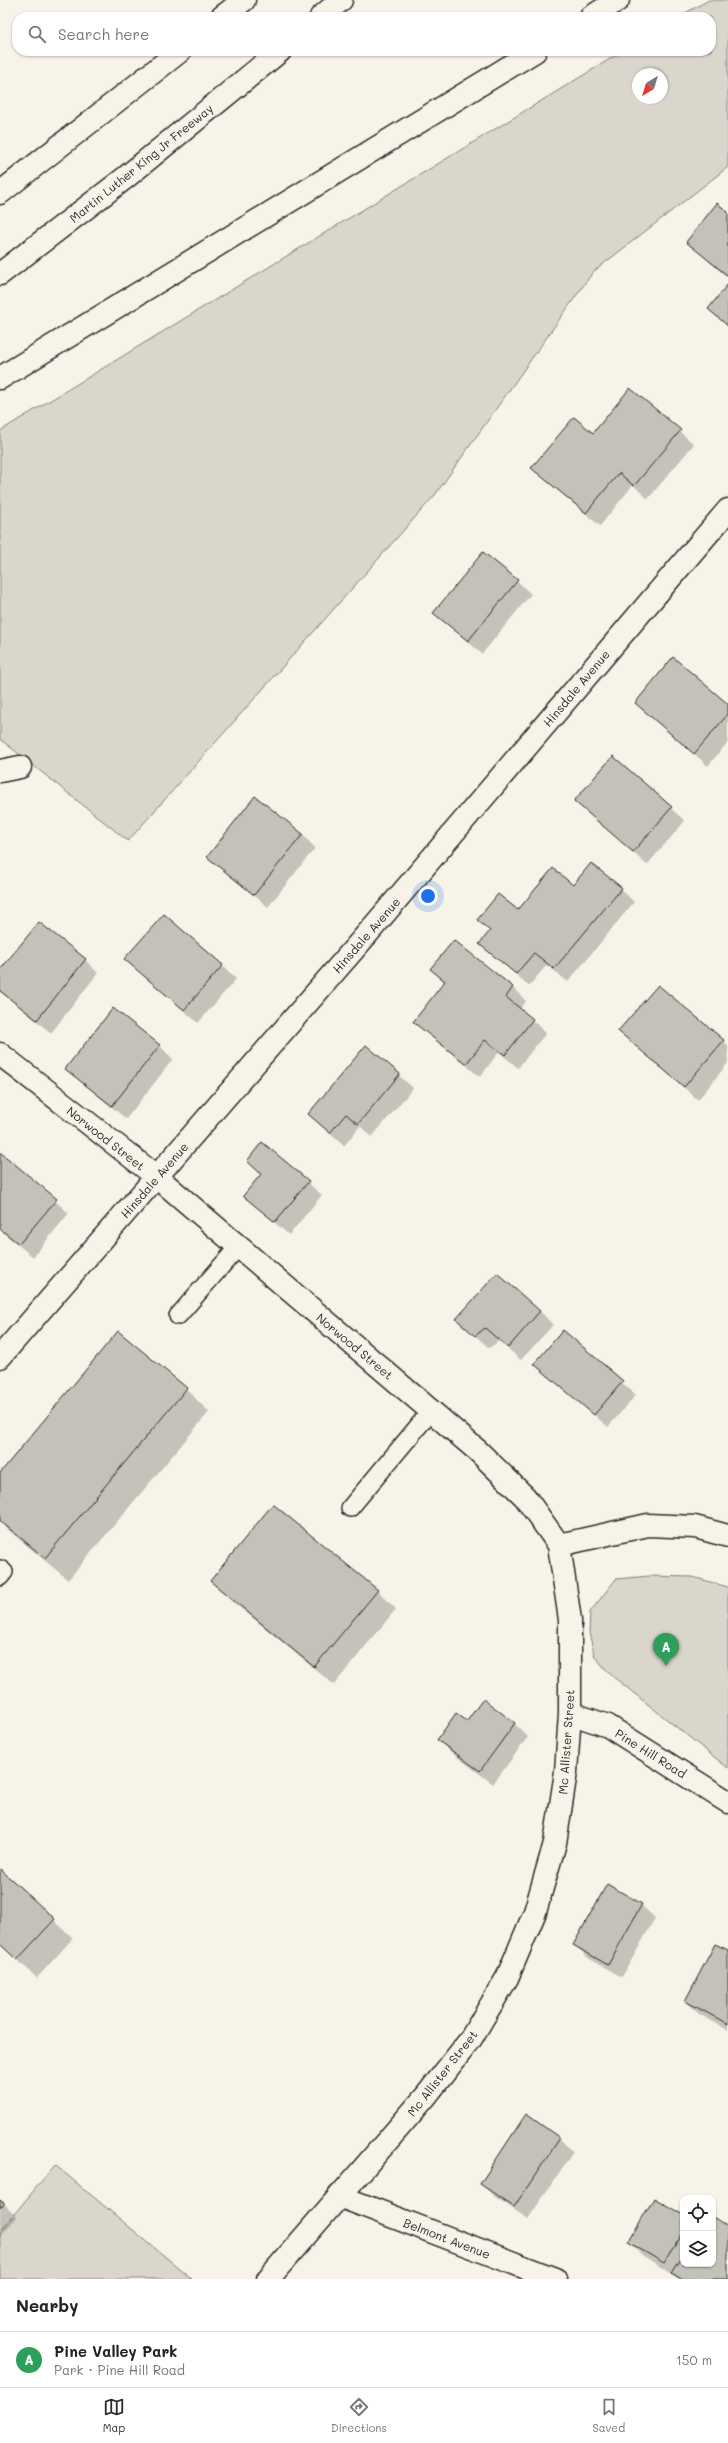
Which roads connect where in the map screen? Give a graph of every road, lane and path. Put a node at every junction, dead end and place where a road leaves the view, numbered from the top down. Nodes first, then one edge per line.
1 (244, 0) edge
2 (342, 0) edge
3 (618, 0) edge
4 (228, 12) edge
5 (327, 12) edge
6 (599, 12) edge
7 (174, 56) edge
8 (274, 56) edge
9 (527, 56) edge
10 (0, 193) edge
11 (0, 274) edge
12 (0, 378) edge
13 (728, 510) edge
14 (0, 1054) edge
15 (156, 1177) junction
16 (238, 1247) junction
17 (178, 1316) dead end
18 (0, 1357) edge
19 (431, 1410) junction
20 (350, 1508) dead end
21 (728, 1536) edge
22 (559, 1545) junction
23 (0, 1569) edge
24 (0, 1577) edge
25 (570, 1713) junction
26 (728, 1802) edge
27 (339, 2196) junction
28 (268, 2279) edge
29 (555, 2279) edge

1 - 4 main road
2 - 5 main road
3 - 6 main road
7 - 10 main road
8 - 11 main road, Martin Luther King Jr Freeway
9 - 12 main road
13 - 15 main road, Hinsdale Avenue
14 - 15 main road, Norwood Street
15 - 16 main road, Norwood Street
15 - 18 main road, Hinsdale Avenue
16 - 17 lane
16 - 19 main road, Norwood Street
19 - 20 lane
19 - 22 main road, Norwood Street
21 - 22 main road
22 - 25 main road, Mc Allister Street
23 - 24 lane
25 - 26 main road, Pine Hill Road
25 - 27 main road, Mc Allister Street
27 - 28 main road, Mc Allister Street
27 - 29 main road, Belmont Avenue

